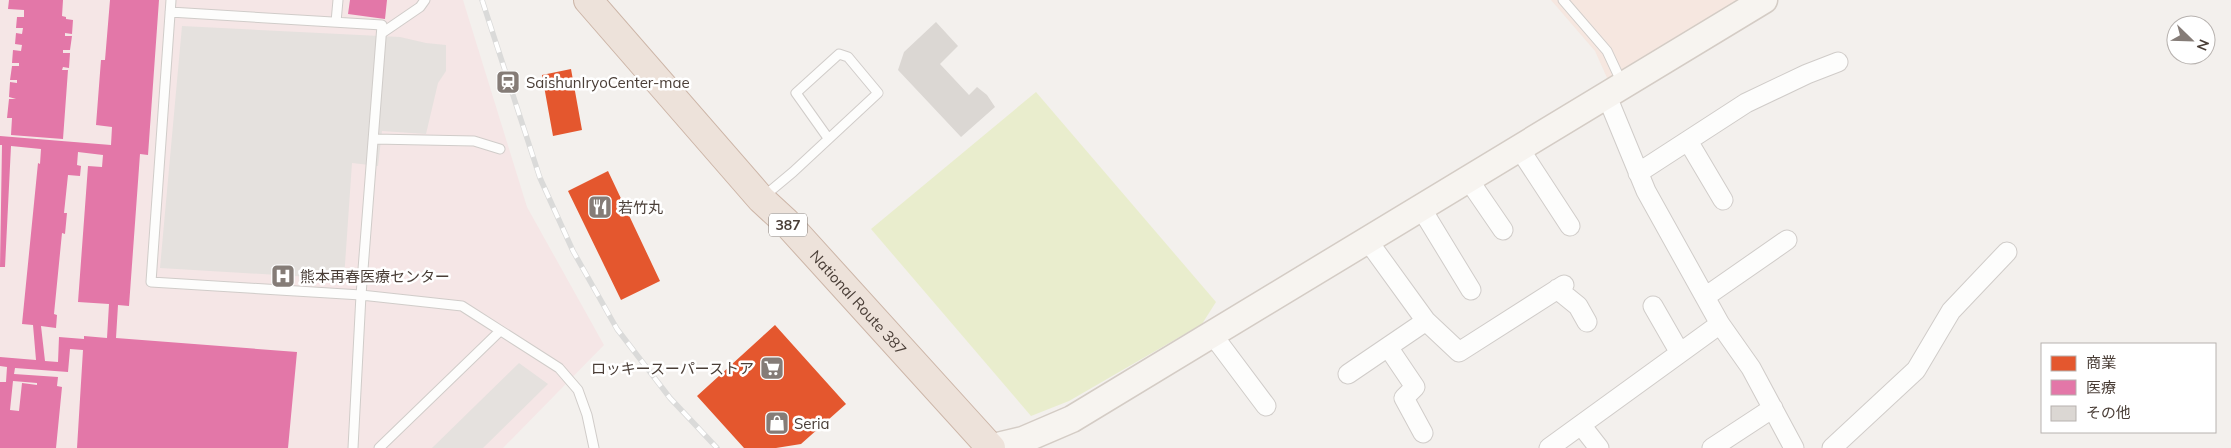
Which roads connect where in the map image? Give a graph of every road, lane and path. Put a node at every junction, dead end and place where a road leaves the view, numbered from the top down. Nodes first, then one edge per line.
1 (171, 0) edge
2 (338, 0) edge
3 (425, 0) edge
4 (588, 0) edge
5 (1563, 0) edge
6 (1764, 0) edge
7 (170, 12) junction
8 (336, 22) junction
9 (382, 33) junction
10 (1838, 62) dead end
11 (1615, 89) junction
12 (828, 138) junction
13 (374, 139) junction
14 (1688, 141) junction
15 (1519, 148) junction
16 (500, 149) dead end
17 (1638, 173) junction
18 (1468, 180) junction
19 (761, 199) junction
20 (1723, 200) dead end
21 (1422, 208) junction
22 (1570, 226) dead end
23 (1503, 230) dead end
24 (1788, 240) dead end
25 (1368, 241) junction
26 (2008, 252) dead end
27 (1471, 290) dead end
28 (361, 295) junction
29 (1705, 297) junction
30 (1653, 306) dead end
31 (1426, 321) junction
32 (1587, 322) dead end
33 (1720, 324) junction
34 (500, 331) junction
35 (1212, 334) junction
36 (1388, 347) junction
37 (1680, 353) junction
38 (1348, 374) dead end
39 (1266, 406) dead end
40 (1773, 408) junction
41 (1581, 425) junction
42 (1423, 433) dead end
43 (353, 448) edge
44 (379, 448) edge
45 (594, 448) edge
46 (990, 448) edge
47 (1549, 448) edge
48 (1599, 448) edge
49 (1712, 448) edge
50 (1794, 448) edge
51 (1832, 448) edge

1 - 7 lane
2 - 8 lane
3 - 9 lane
4 - 19 highway, National Route 387 / 387
5 - 11 lane
6 - 11 street
7 - 8 lane
7 - 28 lane
8 - 9 lane
9 - 13 lane
10 - 14 street
11 - 15 street
11 - 17 street
12 - 12 lane
12 - 19 lane
13 - 16 lane
13 - 28 lane
14 - 17 street
14 - 20 street
15 - 18 street
15 - 22 street
17 - 29 street
18 - 21 street
18 - 23 street
19 - 46 highway, National Route 387 / 387
21 - 25 street
21 - 27 street
24 - 29 street
25 - 31 street
25 - 35 street
26 - 51 street
28 - 34 lane
28 - 43 lane
29 - 33 street
30 - 37 street
31 - 32 street
31 - 36 street
33 - 37 street
33 - 40 street
34 - 44 lane
34 - 45 lane
35 - 39 street
35 - 46 street
36 - 38 street
36 - 42 street
37 - 41 street
40 - 49 street
40 - 50 street
41 - 47 street
41 - 48 street

